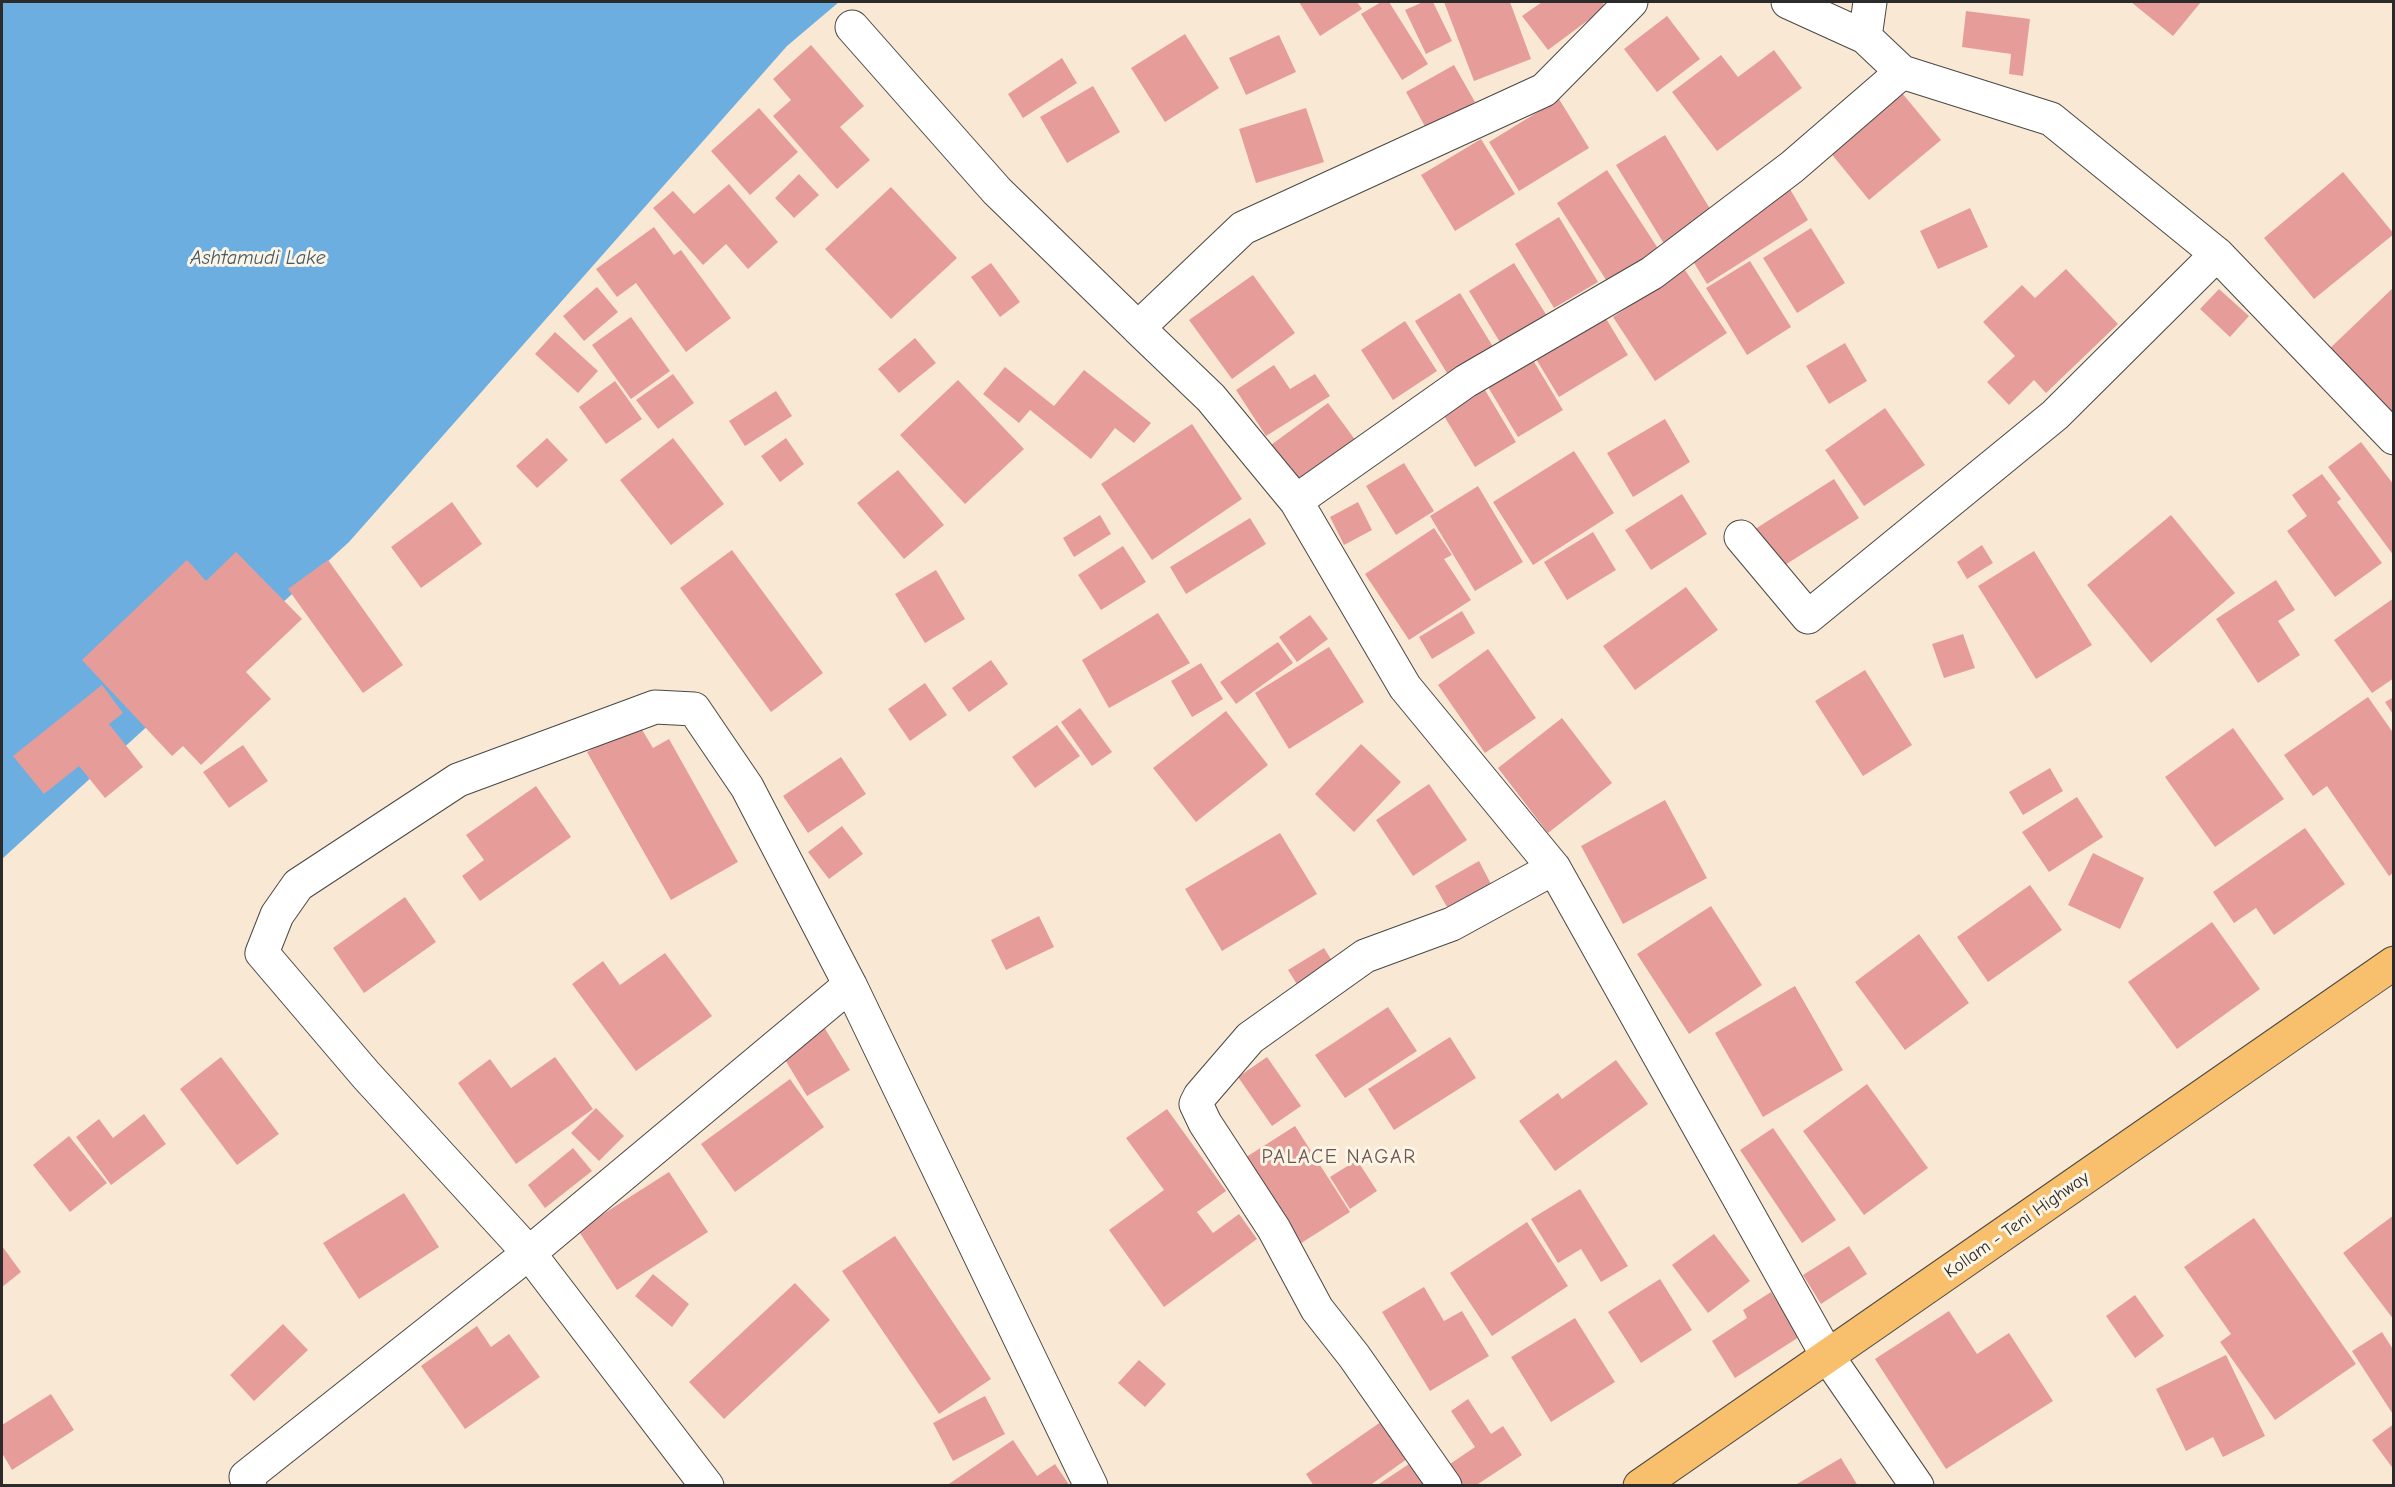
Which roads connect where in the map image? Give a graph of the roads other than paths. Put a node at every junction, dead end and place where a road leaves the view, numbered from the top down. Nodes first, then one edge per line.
1 (1631, 2) edge
2 (1788, 2) edge
3 (1870, 2) edge
4 (852, 27) dead end
5 (1865, 37) junction
6 (1902, 72) junction
7 (2217, 254) junction
8 (1138, 328) junction
9 (2394, 438) edge
10 (1296, 501) junction
11 (1741, 537) dead end
12 (1554, 867) junction
13 (2394, 963) edge
14 (850, 985) junction
15 (529, 1253) junction
16 (1828, 1357) junction
17 (250, 1485) edge
18 (706, 1485) edge
19 (1091, 1485) edge
20 (1445, 1485) edge
21 (1640, 1485) edge
22 (1917, 1485) edge

1 - 8 street
2 - 5 street
3 - 5 street
4 - 8 street
5 - 6 street
6 - 7 street
6 - 10 street
7 - 9 street
7 - 11 street
8 - 10 street
10 - 12 street
12 - 16 street
12 - 20 street
13 - 16 main road, Kollam - Teni Highway
14 - 15 street
14 - 15 street
14 - 19 street
15 - 17 street
15 - 18 street
16 - 21 main road, Kollam - Teni Highway
16 - 22 street

